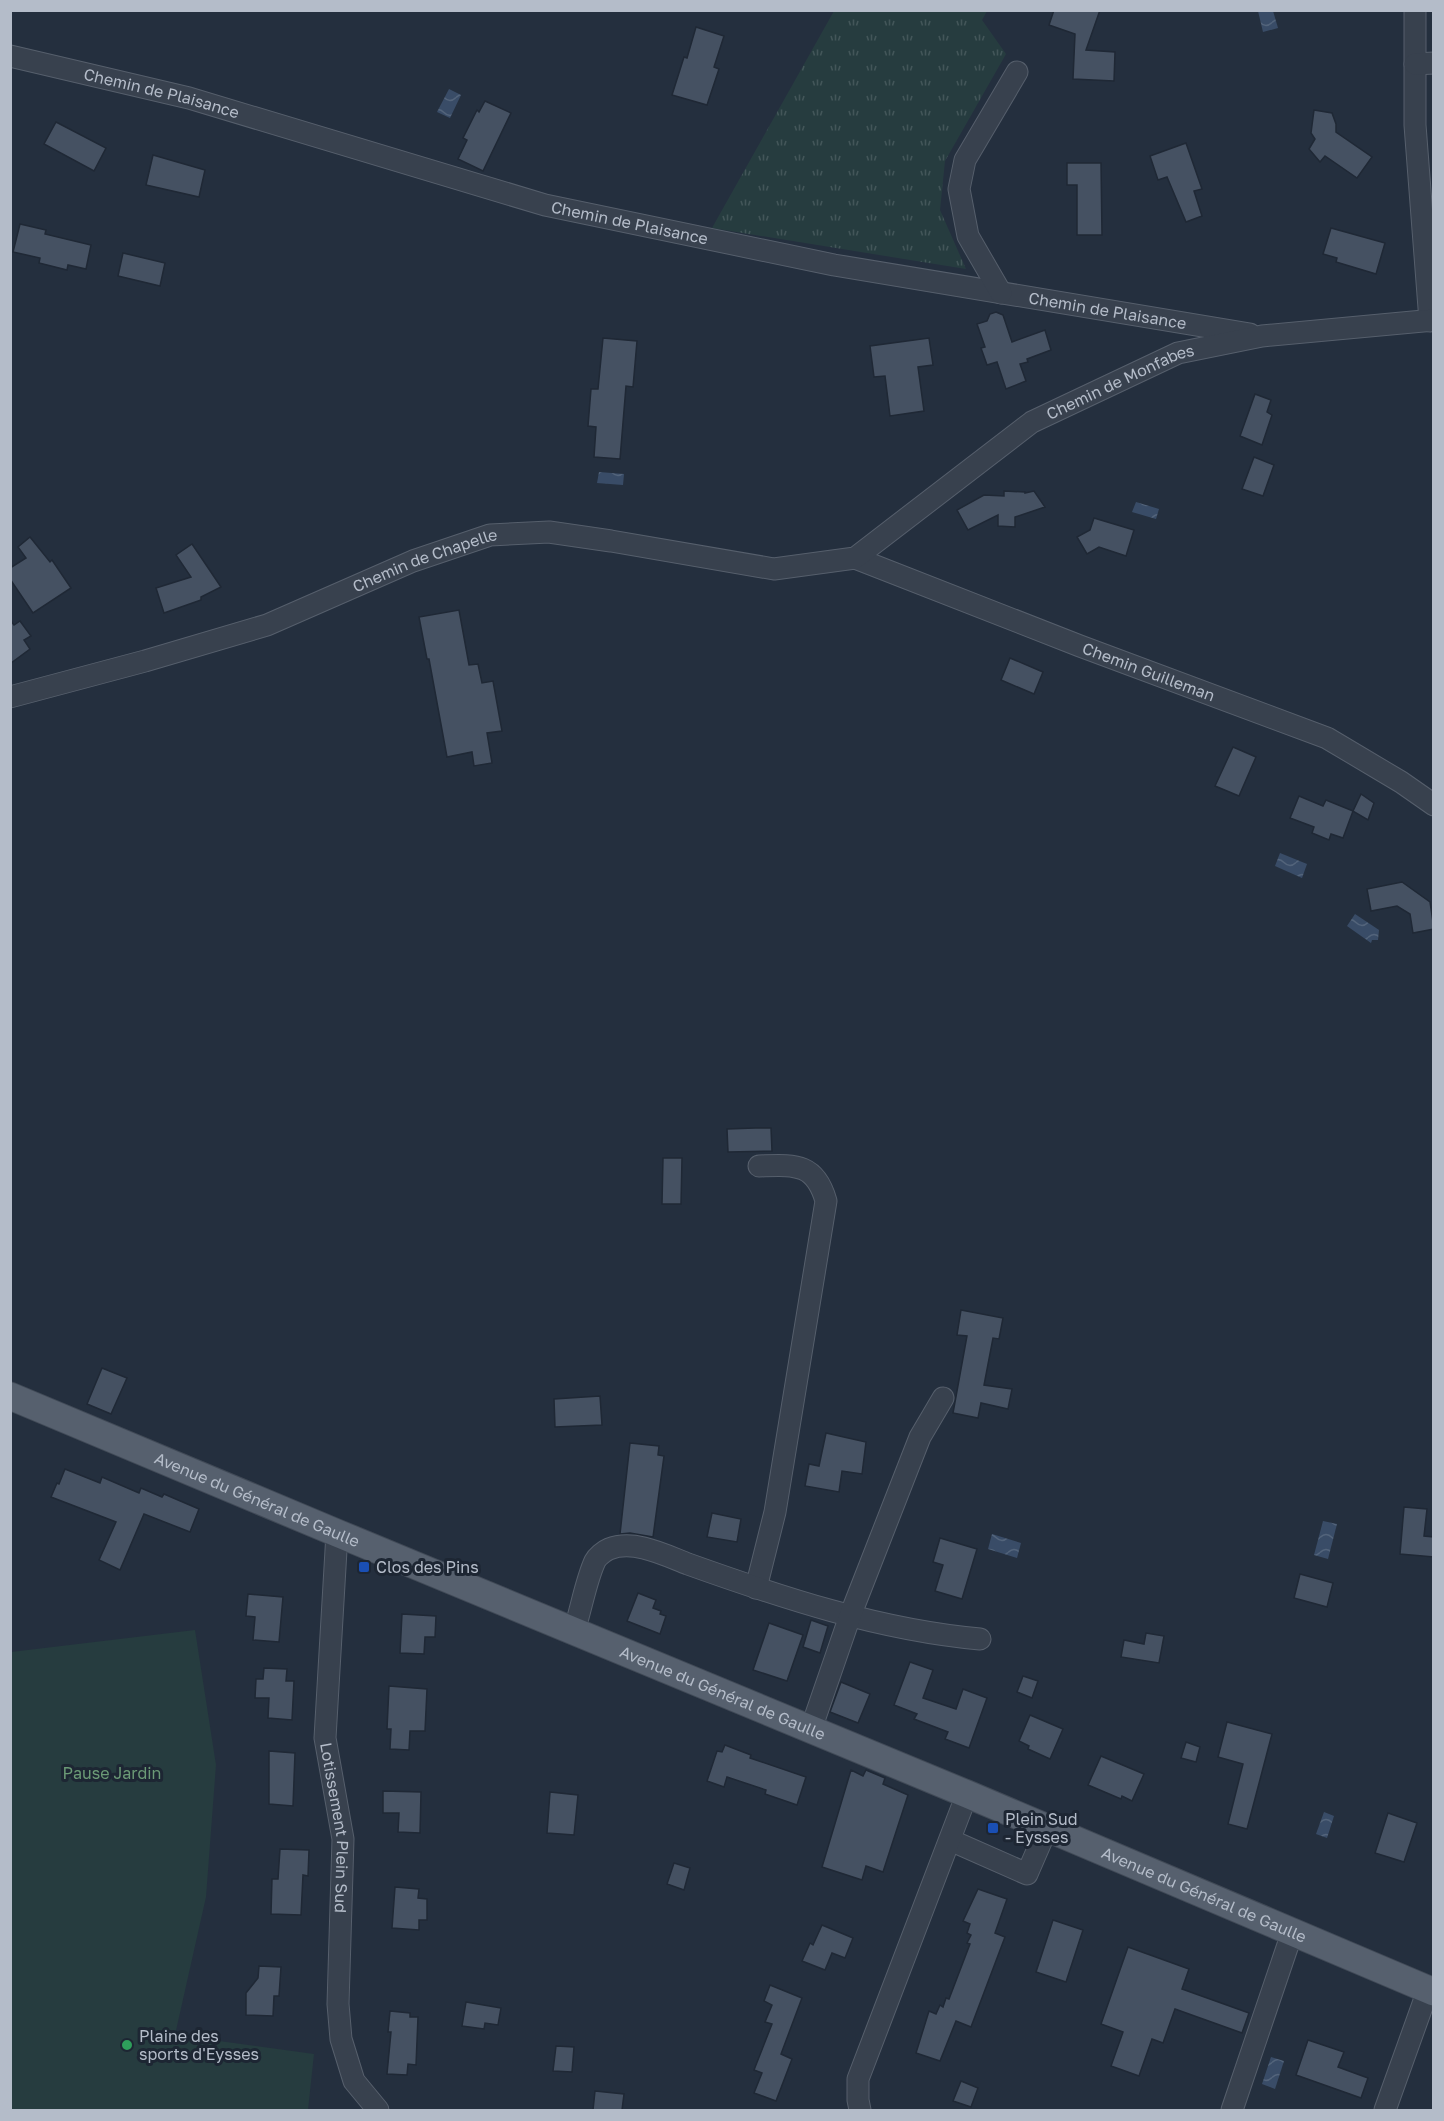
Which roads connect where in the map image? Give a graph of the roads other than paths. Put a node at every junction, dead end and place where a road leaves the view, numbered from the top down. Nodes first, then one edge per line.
1 (1415, 10) edge
2 (10, 56) edge
3 (1424, 64) edge
4 (1017, 72) dead end
5 (1001, 293) junction
6 (1432, 321) edge
7 (1262, 336) junction
8 (855, 558) junction
9 (10, 697) edge
10 (1434, 805) edge
11 (759, 1166) dead end
12 (10, 1396) edge
13 (943, 1398) dead end
14 (337, 1533) junction
15 (756, 1588) junction
16 (850, 1616) junction
17 (574, 1631) junction
18 (980, 1639) dead end
19 (811, 1729) junction
20 (967, 1794) junction
21 (1047, 1828) junction
22 (950, 1840) junction
23 (1292, 1933) junction
24 (1431, 1991) edge
25 (378, 2110) edge
26 (860, 2110) edge
27 (1232, 2110) edge
28 (1385, 2110) edge

1 - 3 street
2 - 5 street, Chemin de Plaisance
3 - 6 street
4 - 5 street
5 - 7 street, Chemin de Plaisance
6 - 7 street, Chemin de Monfabes
7 - 8 street, Chemin de Monfabes
8 - 9 street, Chemin de Chapelle
8 - 10 street, Chemin Guilleman
11 - 15 street
12 - 14 main road, Avenue du Général de Gaulle
13 - 16 street
14 - 17 main road, Avenue du Général de Gaulle
14 - 25 street, Lotissement Plein Sud
15 - 16 street
15 - 17 street
16 - 18 street
16 - 19 street
17 - 19 main road, Avenue du Général de Gaulle
19 - 20 main road, Avenue du Général de Gaulle
20 - 21 main road, Avenue du Général de Gaulle
20 - 22 street
21 - 22 street
21 - 23 main road, Avenue du Général de Gaulle
22 - 26 street
23 - 24 main road, Avenue du Général de Gaulle
23 - 27 street
24 - 28 street

